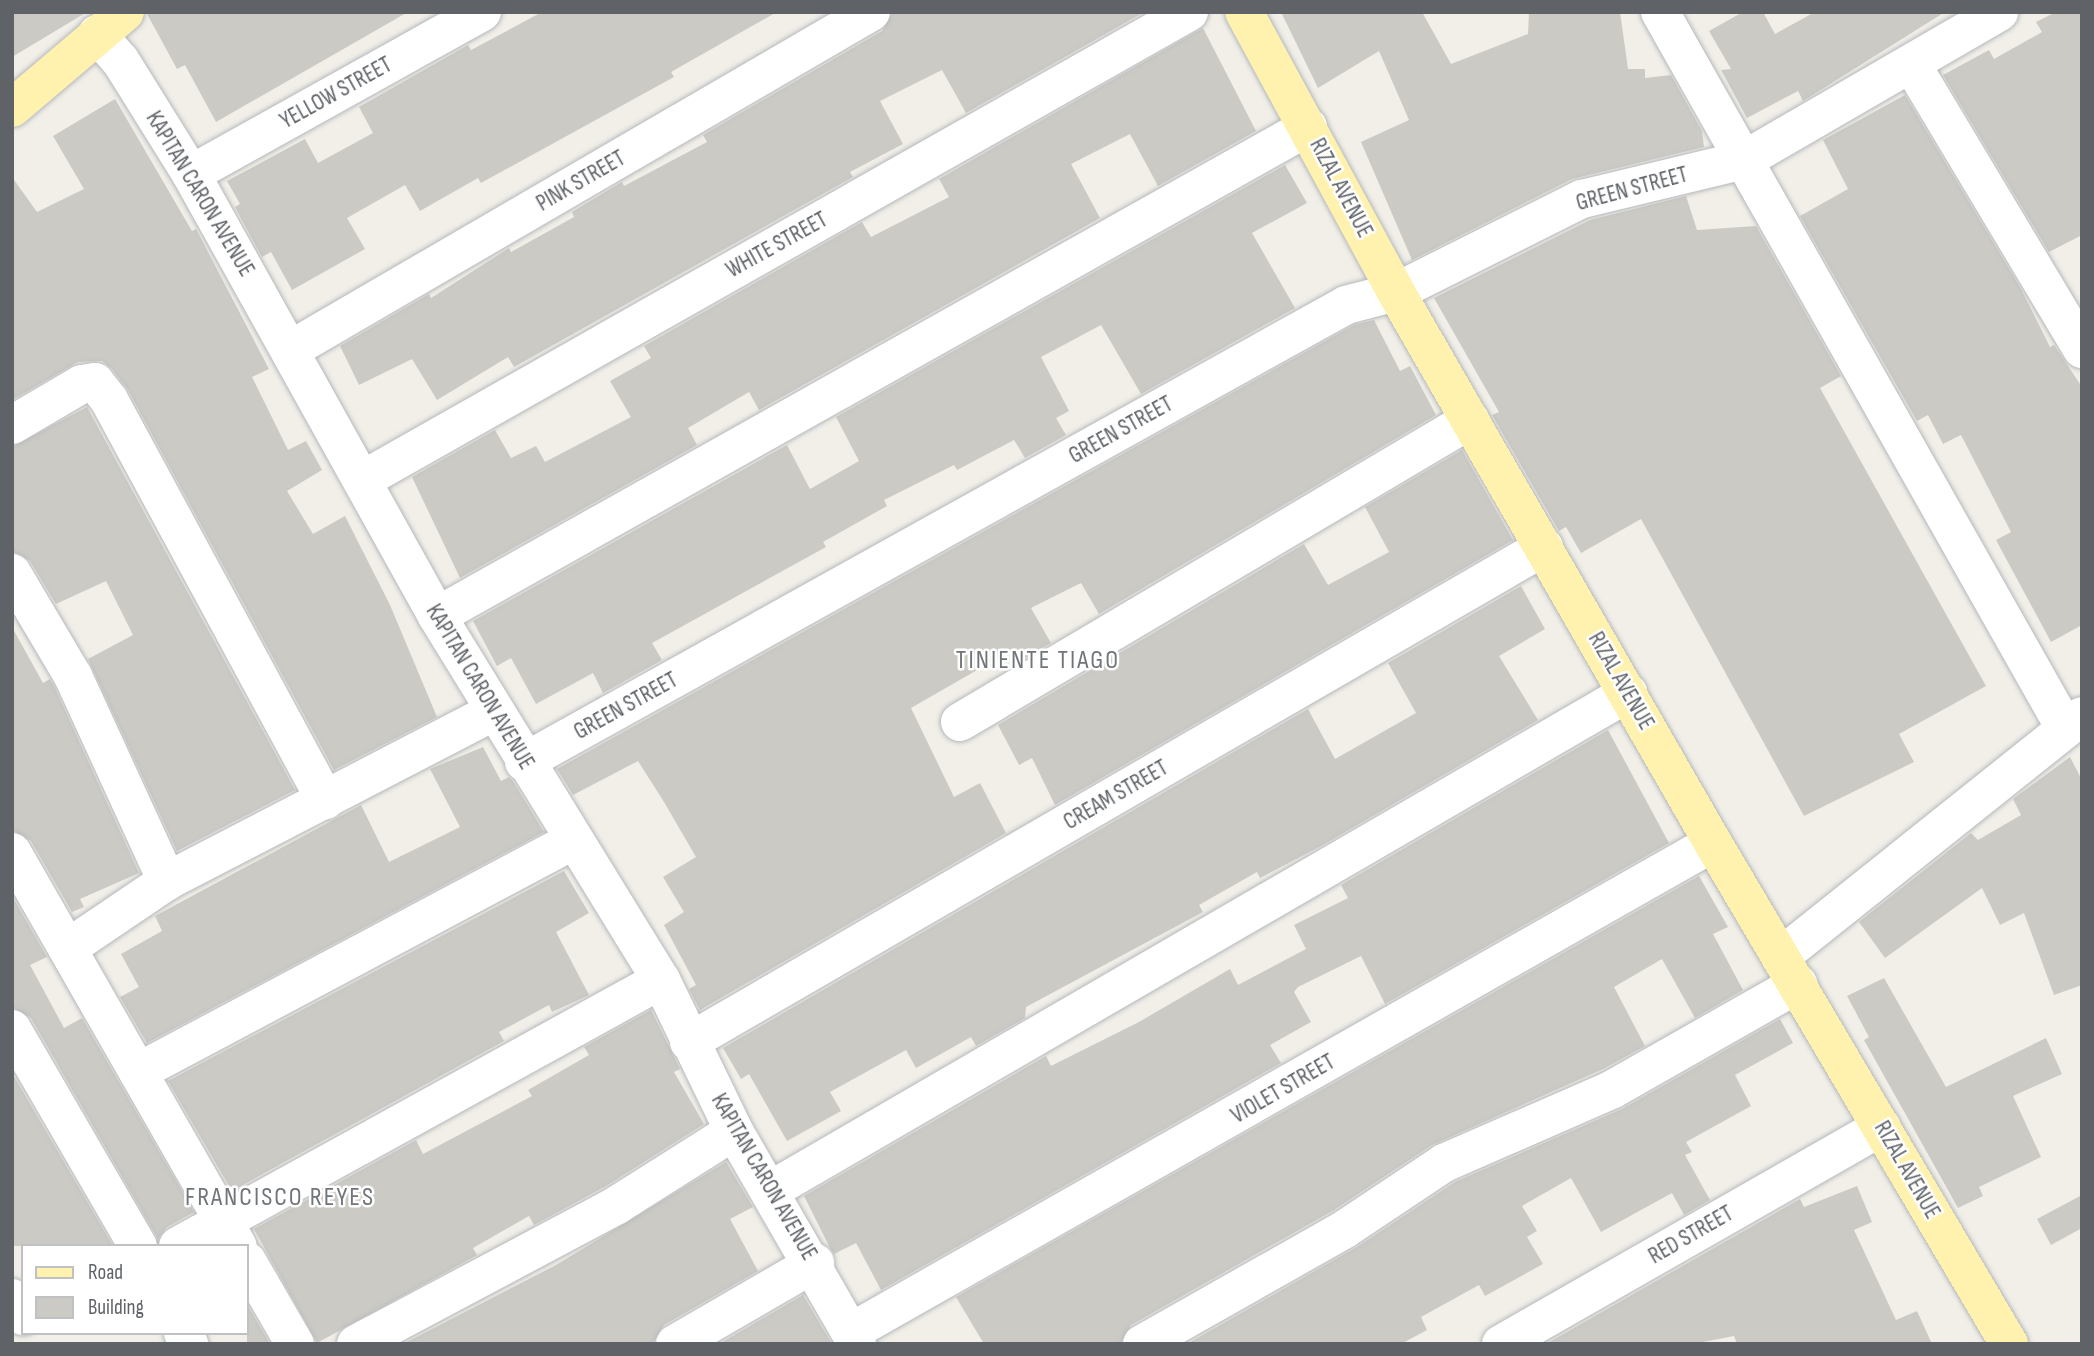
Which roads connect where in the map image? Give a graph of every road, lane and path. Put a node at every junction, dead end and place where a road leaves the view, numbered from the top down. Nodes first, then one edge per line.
1 (482, 12) edge
2 (871, 12) edge
3 (1189, 12) edge
4 (1244, 12) edge
5 (1660, 12) edge
6 (2000, 12) edge
7 (111, 23) edge
8 (1912, 65) junction
9 (12, 108) edge
10 (1308, 127) junction
11 (1744, 160) junction
12 (191, 174) junction
13 (1396, 292) junction
14 (2082, 349) edge
15 (290, 350) junction
16 (1470, 420) junction
17 (12, 425) edge
18 (364, 479) junction
19 (1544, 547) junction
20 (12, 573) edge
21 (437, 616) junction
22 (1628, 693) junction
23 (495, 711) junction
24 (960, 722) dead end
25 (2073, 722) edge
26 (524, 762) junction
27 (325, 800) junction
28 (573, 841) junction
29 (1713, 843) junction
30 (12, 852) edge
31 (167, 881) junction
32 (68, 948) junction
33 (1789, 971) junction
34 (661, 980) junction
35 (12, 1029) edge
36 (689, 1042) junction
37 (138, 1072) junction
38 (1882, 1126) junction
39 (734, 1131) junction
40 (771, 1190) junction
41 (230, 1233) edge
42 (137, 1244) edge
43 (186, 1244) edge
44 (248, 1263) edge
45 (815, 1263) junction
46 (854, 1338) edge
47 (295, 1344) edge
48 (356, 1344) edge
49 (675, 1344) edge
50 (1142, 1344) edge
51 (1501, 1344) edge
52 (2009, 1344) edge

1 - 12 street, YELLOW STREET
2 - 15 street, PINK STREET
3 - 18 street, WHITE STREET
4 - 10 main road, RIZAL AVENUE
5 - 11 street
6 - 8 street, GREEN STREET
7 - 9 main road
7 - 12 street, KAPITAN CARON AVENUE
8 - 11 street, GREEN STREET
8 - 14 street
10 - 13 main road, RIZAL AVENUE
10 - 21 street
11 - 13 street, GREEN STREET
11 - 25 street
12 - 15 street, KAPITAN CARON AVENUE
13 - 16 main road, RIZAL AVENUE
13 - 26 street, GREEN STREET
15 - 18 street, KAPITAN CARON AVENUE
16 - 19 main road, RIZAL AVENUE
16 - 24 street
17 - 27 street
18 - 21 street, KAPITAN CARON AVENUE
19 - 22 main road, RIZAL AVENUE
19 - 36 street, CREAM STREET
20 - 31 street
21 - 23 street, KAPITAN CARON AVENUE
22 - 29 main road, RIZAL AVENUE
22 - 40 street
23 - 26 street, KAPITAN CARON AVENUE
23 - 27 street
25 - 33 street
26 - 28 street, KAPITAN CARON AVENUE
27 - 31 street
28 - 34 street, KAPITAN CARON AVENUE
28 - 37 street
29 - 33 main road, RIZAL AVENUE
29 - 46 street, VIOLET STREET
30 - 32 street
31 - 32 street
32 - 37 street
33 - 38 main road, RIZAL AVENUE
33 - 50 street
34 - 36 street, KAPITAN CARON AVENUE
34 - 41 street
35 - 42 street
36 - 39 street, KAPITAN CARON AVENUE
37 - 41 street
38 - 51 street, RED STREET
38 - 52 main road, RIZAL AVENUE
39 - 40 street, KAPITAN CARON AVENUE
39 - 48 street
40 - 45 street, KAPITAN CARON AVENUE
41 - 43 street
44 - 47 street
45 - 46 street, KAPITAN CARON AVENUE
45 - 49 street

